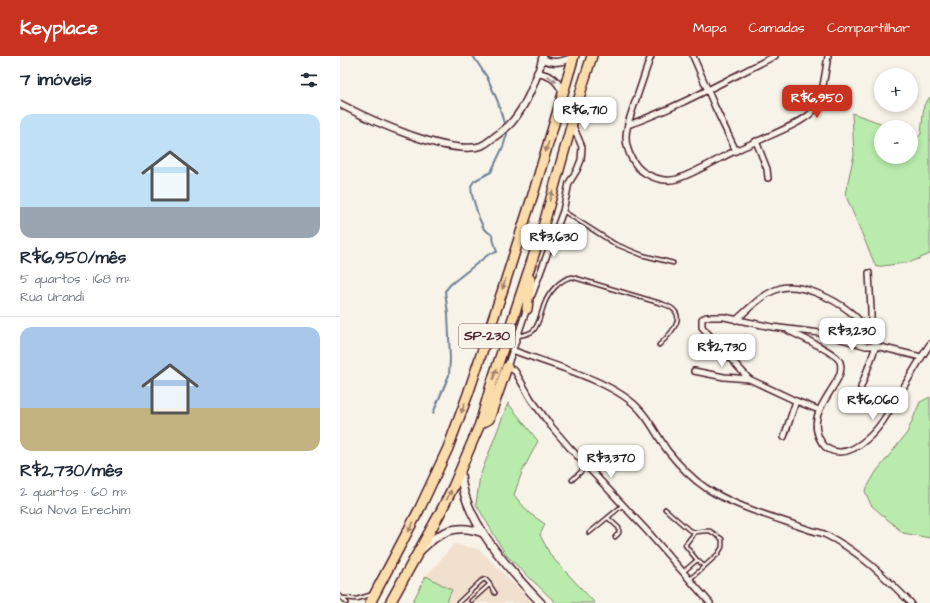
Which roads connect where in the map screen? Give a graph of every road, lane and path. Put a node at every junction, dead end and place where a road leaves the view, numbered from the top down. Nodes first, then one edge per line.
1 (574, 56) edge
2 (592, 56) edge
3 (651, 56) edge
4 (693, 56) edge
5 (775, 56) edge
6 (828, 56) edge
7 (543, 57) edge
8 (537, 73) junction
9 (708, 90) junction
10 (563, 92) junction
11 (340, 104) edge
12 (572, 122) junction
13 (628, 125) junction
14 (756, 141) junction
15 (736, 151) junction
16 (768, 178) dead end
17 (563, 211) junction
18 (543, 227) junction
19 (673, 263) dead end
20 (869, 273) dead end
21 (527, 309) junction
22 (736, 320) junction
23 (787, 329) junction
24 (871, 333) junction
25 (517, 336) junction
26 (930, 344) edge
27 (659, 346) dead end
28 (876, 346) junction
29 (512, 350) junction
30 (921, 357) junction
31 (507, 366) junction
32 (694, 371) dead end
33 (749, 379) junction
34 (861, 387) dead end
35 (796, 401) junction
36 (819, 410) junction
37 (480, 424) junction
38 (784, 437) dead end
39 (587, 466) junction
40 (461, 470) junction
41 (572, 480) dead end
42 (623, 505) junction
43 (665, 509) dead end
44 (608, 518) junction
45 (695, 532) junction
46 (483, 533) junction
47 (589, 533) dead end
48 (615, 537) dead end
49 (418, 553) junction
50 (697, 560) junction
51 (704, 566) junction
52 (682, 572) junction
53 (689, 580) junction
54 (490, 584) junction
55 (495, 593) dead end
56 (375, 594) junction
57 (341, 597) edge
58 (471, 601) dead end
59 (347, 603) edge
60 (370, 603) edge
61 (390, 603) edge
62 (458, 603) edge
63 (540, 603) edge
64 (710, 603) edge
65 (911, 603) edge

1 - 7 street
1 - 10 highway, SP-230
2 - 12 highway, SP-230
3 - 13 street
4 - 9 street
5 - 9 street
6 - 14 street
7 - 8 street
8 -> 10 street
8 - 11 street
9 - 13 street
9 - 15 street
10 -> 56 highway, SP-230
12 - 17 street
18 -> 12 highway, SP-230
13 - 15 street
14 - 15 street
14 - 16 street
17 - 19 lane
17 - 21 street
18 - 21 highway
37 -> 18 highway, SP-230
20 - 24 street
21 - 25 street
22 - 23 street
22 - 24 street
22 - 33 street
23 - 28 street
23 - 36 street
24 - 28 street
25 - 27 lane
25 - 29 street
26 - 30 street
28 - 30 street
28 - 34 street
29 - 31 street
29 - 65 street
30 - 36 street
31 - 37 highway
31 - 39 street
32 - 33 street
33 - 35 street
35 - 36 street
35 - 38 street
37 - 40 highway, SP-230
39 - 41 lane
39 - 42 street
40 - 46 main road
49 -> 40 highway, SP-230
42 - 44 lane
42 - 52 street
43 - 45 lane
44 - 47 lane
44 - 48 lane
45 - 50 lane
45 - 51 lane
46 - 49 main road
46 - 63 main road
49 - 61 highway, SP-230
50 - 51 lane
50 - 52 lane
51 - 53 lane
52 - 53 street
53 - 64 street
54 - 55 lane
54 - 58 lane
54 - 62 lane
56 - 57 lane
56 - 60 highway, SP-230
57 - 59 lane

